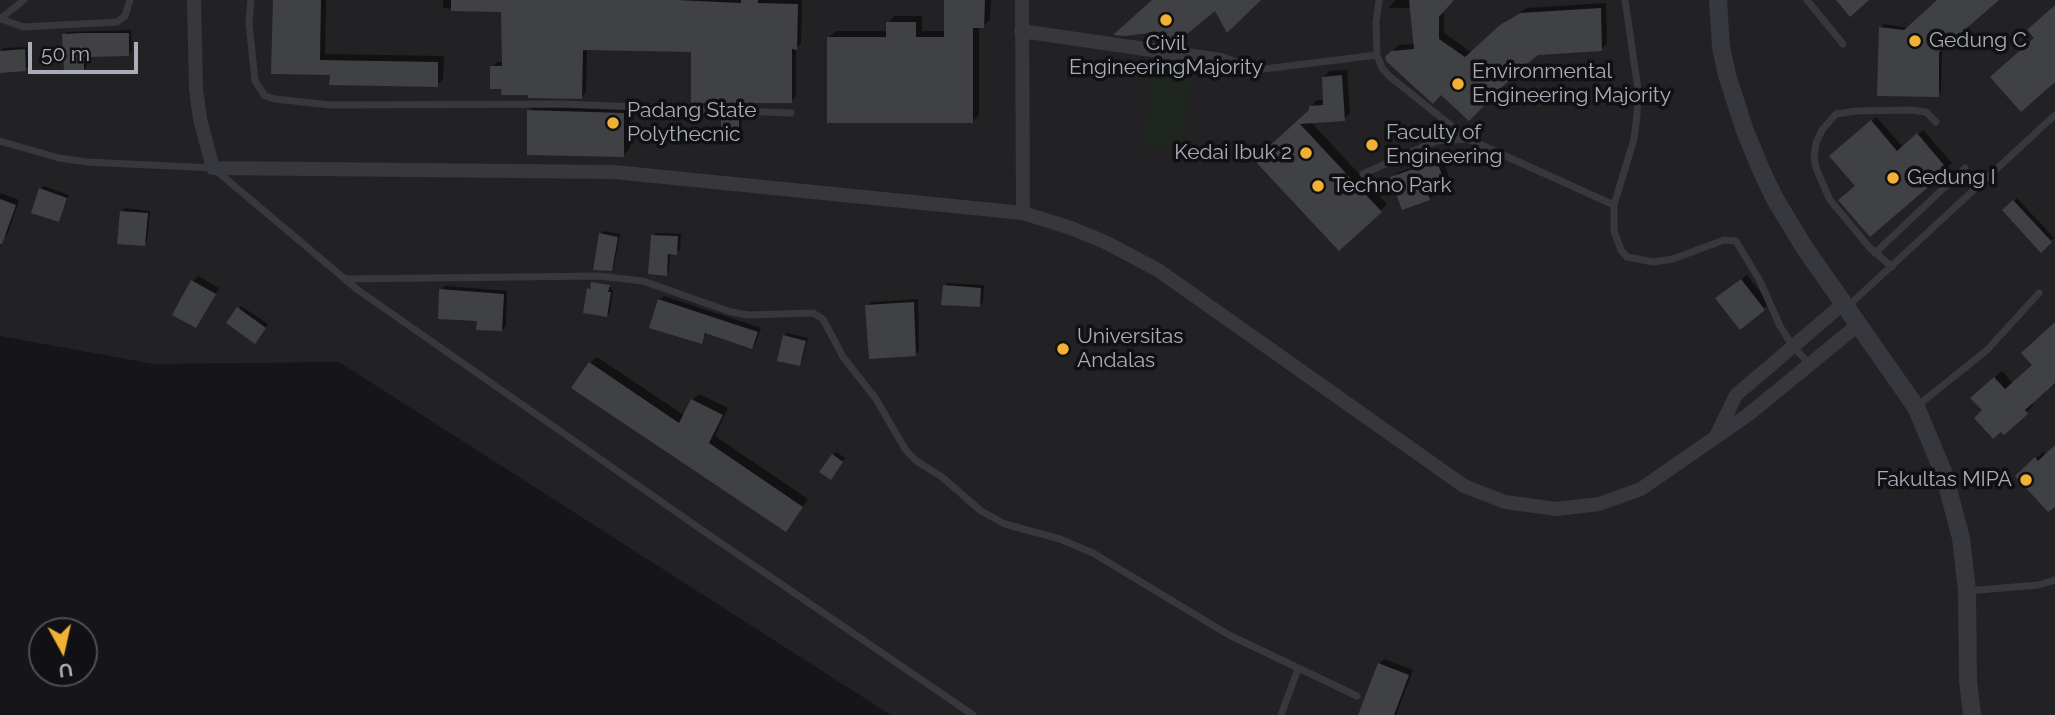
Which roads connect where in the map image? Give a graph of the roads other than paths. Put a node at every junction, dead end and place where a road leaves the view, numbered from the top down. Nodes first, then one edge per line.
1 (24, 0) edge
2 (130, 0) edge
3 (194, 0) edge
4 (251, 0) edge
5 (1021, 0) edge
6 (1379, 0) edge
7 (1625, 0) edge
8 (1718, 0) edge
9 (1807, 0) edge
10 (0, 19) edge
11 (1021, 31) junction
12 (1843, 44) dead end
13 (1377, 55) junction
14 (1248, 71) joint
15 (791, 113) dead end
16 (2055, 116) edge
17 (1936, 122) dead end
18 (1468, 139) junction
19 (0, 141) edge
20 (212, 168) junction
21 (1965, 168) dead end
22 (1363, 174) dead end
23 (1614, 205) junction
24 (1023, 213) junction
25 (1875, 253) junction
26 (1892, 267) junction
27 (344, 279) junction
28 (2039, 293) dead end
29 (1845, 305) junction
30 (1859, 324) junction
31 (1793, 347) junction
32 (1809, 363) junction
33 (1916, 407) junction
34 (1714, 440) junction
35 (2055, 580) edge
36 (1967, 591) junction
37 (1298, 669) junction
38 (1357, 696) dead end
39 (973, 715) edge
40 (1282, 715) edge
41 (1972, 715) edge

1 - 10 lane
2 - 10 lane
3 - 20 street
4 - 15 lane
5 - 11 street
6 - 13 lane
7 - 23 lane
8 - 29 street
9 - 12 lane
11 - 14 street
11 - 24 street
13 - 14 lane
13 - 18 lane
16 - 26 lane
17 - 25 lane
18 - 22 lane
18 - 23 lane
19 - 20 lane
20 - 24 street
20 - 27 lane
21 - 25 lane
23 - 31 lane
24 - 34 street
25 - 26 lane
26 - 29 lane
27 - 37 lane
27 - 39 lane
28 - 33 lane
29 - 30 street
29 - 31 street
30 - 32 street
30 - 33 street
31 - 32 lane
31 - 34 street
32 - 34 street
33 - 36 street
35 - 36 lane
36 - 41 street
37 - 38 lane
37 - 40 lane

